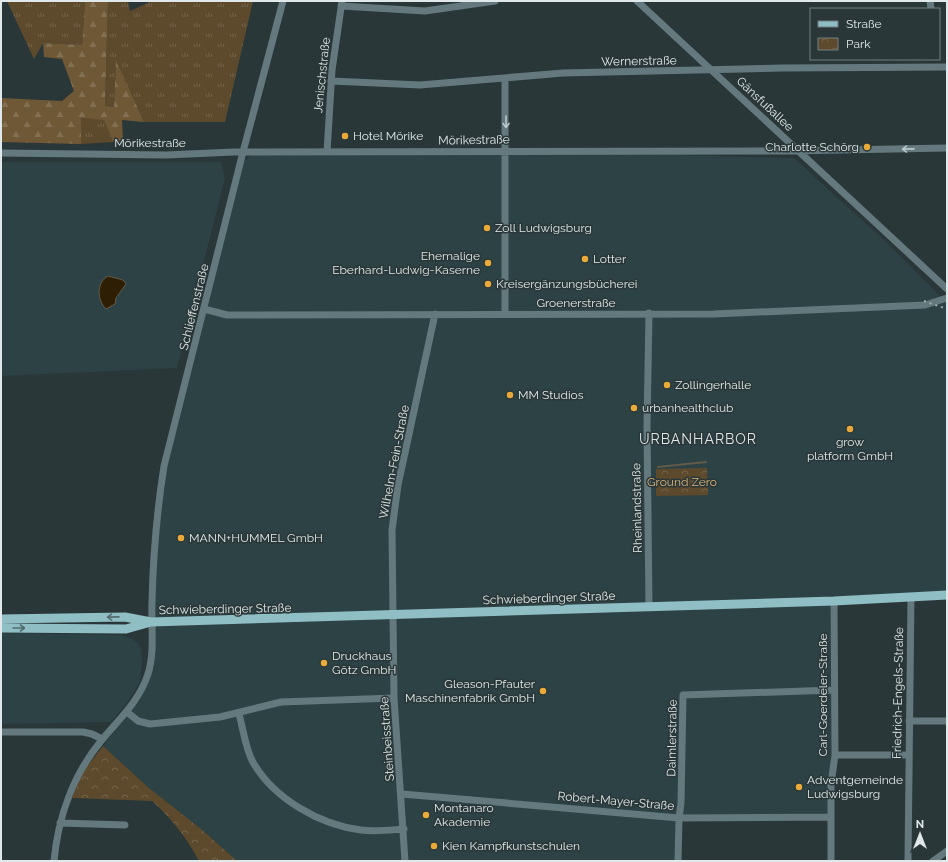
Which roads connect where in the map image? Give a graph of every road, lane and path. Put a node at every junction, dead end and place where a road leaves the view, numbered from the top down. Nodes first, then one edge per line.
1 (283, 1) edge
2 (495, 1) edge
3 (637, 1) edge
4 (342, 3) edge
5 (938, 60) edge
6 (938, 67) junction
7 (947, 67) edge
8 (712, 70) junction
9 (505, 78) junction
10 (331, 81) junction
11 (947, 148) edge
12 (506, 151) junction
13 (798, 151) junction
14 (243, 152) junction
15 (327, 152) junction
16 (1, 153) edge
17 (947, 289) edge
18 (947, 298) edge
19 (204, 309) junction
20 (649, 313) junction
21 (435, 314) junction
22 (506, 314) junction
23 (947, 596) edge
24 (911, 597) junction
25 (834, 601) junction
26 (649, 607) junction
27 (393, 616) junction
28 (67, 618) junction
29 (1, 620) edge
30 (152, 622) junction
31 (1, 628) edge
32 (68, 629) junction
33 (834, 690) junction
34 (394, 698) junction
35 (127, 712) junction
36 (239, 714) junction
37 (909, 721) junction
38 (947, 721) edge
39 (1, 732) edge
40 (102, 740) junction
41 (835, 755) junction
42 (908, 755) junction
43 (402, 794) junction
44 (830, 817) junction
45 (679, 818) junction
46 (60, 823) junction
47 (125, 825) dead end
48 (404, 829) junction
49 (947, 851) edge
50 (54, 861) edge
51 (406, 861) edge
52 (678, 861) edge
53 (831, 861) edge
54 (908, 861) edge
55 (933, 861) edge

1 - 14 street, Schlieffenstraße
2 - 4 street
3 - 8 street, Gänsfußallee
4 - 10 street, Jenischstraße
5 - 6 street
6 - 7 street, Wernerstraße
6 - 8 street, Wernerstraße
8 - 9 street, Wernerstraße
8 - 13 street, Gänsfußallee
9 - 10 street, Wernerstraße
9 -> 12 street
10 - 15 street, Jenischstraße
11 -> 13 street, Mörikestraße
12 - 13 street, Mörikestraße
12 - 15 street, Mörikestraße
12 - 22 street
13 - 17 street, Gänsfußallee
14 - 15 street, Mörikestraße
14 - 16 street, Mörikestraße
14 - 19 street, Schlieffenstraße
18 - 20 street, Groenerstraße
19 - 21 street, Groenerstraße
19 - 30 street, Schlieffenstraße
20 - 22 street, Groenerstraße
20 - 26 street, Rheinlandstraße
21 - 22 street, Groenerstraße
21 - 27 street, Wilhelm-Fein-Straße
23 - 24 main road, Schwieberdinger Straße
24 - 25 main road, Schwieberdinger Straße
24 - 37 street, Friedrich-Engels-Straße
25 - 26 main road, Schwieberdinger Straße
25 - 33 street, Carl-Goerdeler-Straße
26 - 27 main road, Schwieberdinger Straße
27 - 30 main road, Schwieberdinger Straße
27 - 34 street, Steinbeisstraße
28 - 29 main road, Schwieberdinger Straße
30 -> 28 main road, Schwieberdinger Straße
28 - 32 main road
30 - 32 main road, Schwieberdinger Straße
30 - 35 street, Schlieffenstraße
31 -> 32 main road, Schwieberdinger Straße
33 - 41 street, Carl-Goerdeler-Straße
33 - 45 street, Daimlerstraße
34 - 36 street
34 - 43 street, Steinbeisstraße
35 - 36 street
35 - 40 street, Schlieffenstraße
36 - 48 street
37 - 38 street
37 - 42 street, Friedrich-Engels-Straße
39 - 40 street
40 - 46 street, Schlieffenstraße
41 - 42 street
41 - 44 street, Carl-Goerdeler-Straße
42 - 54 street, Friedrich-Engels-Straße
43 - 45 street, Robert-Mayer-Straße
43 - 48 street, Steinbeisstraße
44 - 45 street, Robert-Mayer-Straße
44 - 53 street, Carl-Goerdeler-Straße
45 - 52 street, Daimlerstraße
46 - 47 street
46 - 50 street, Schlieffenstraße
48 - 51 street, Steinbeisstraße
49 - 55 street

